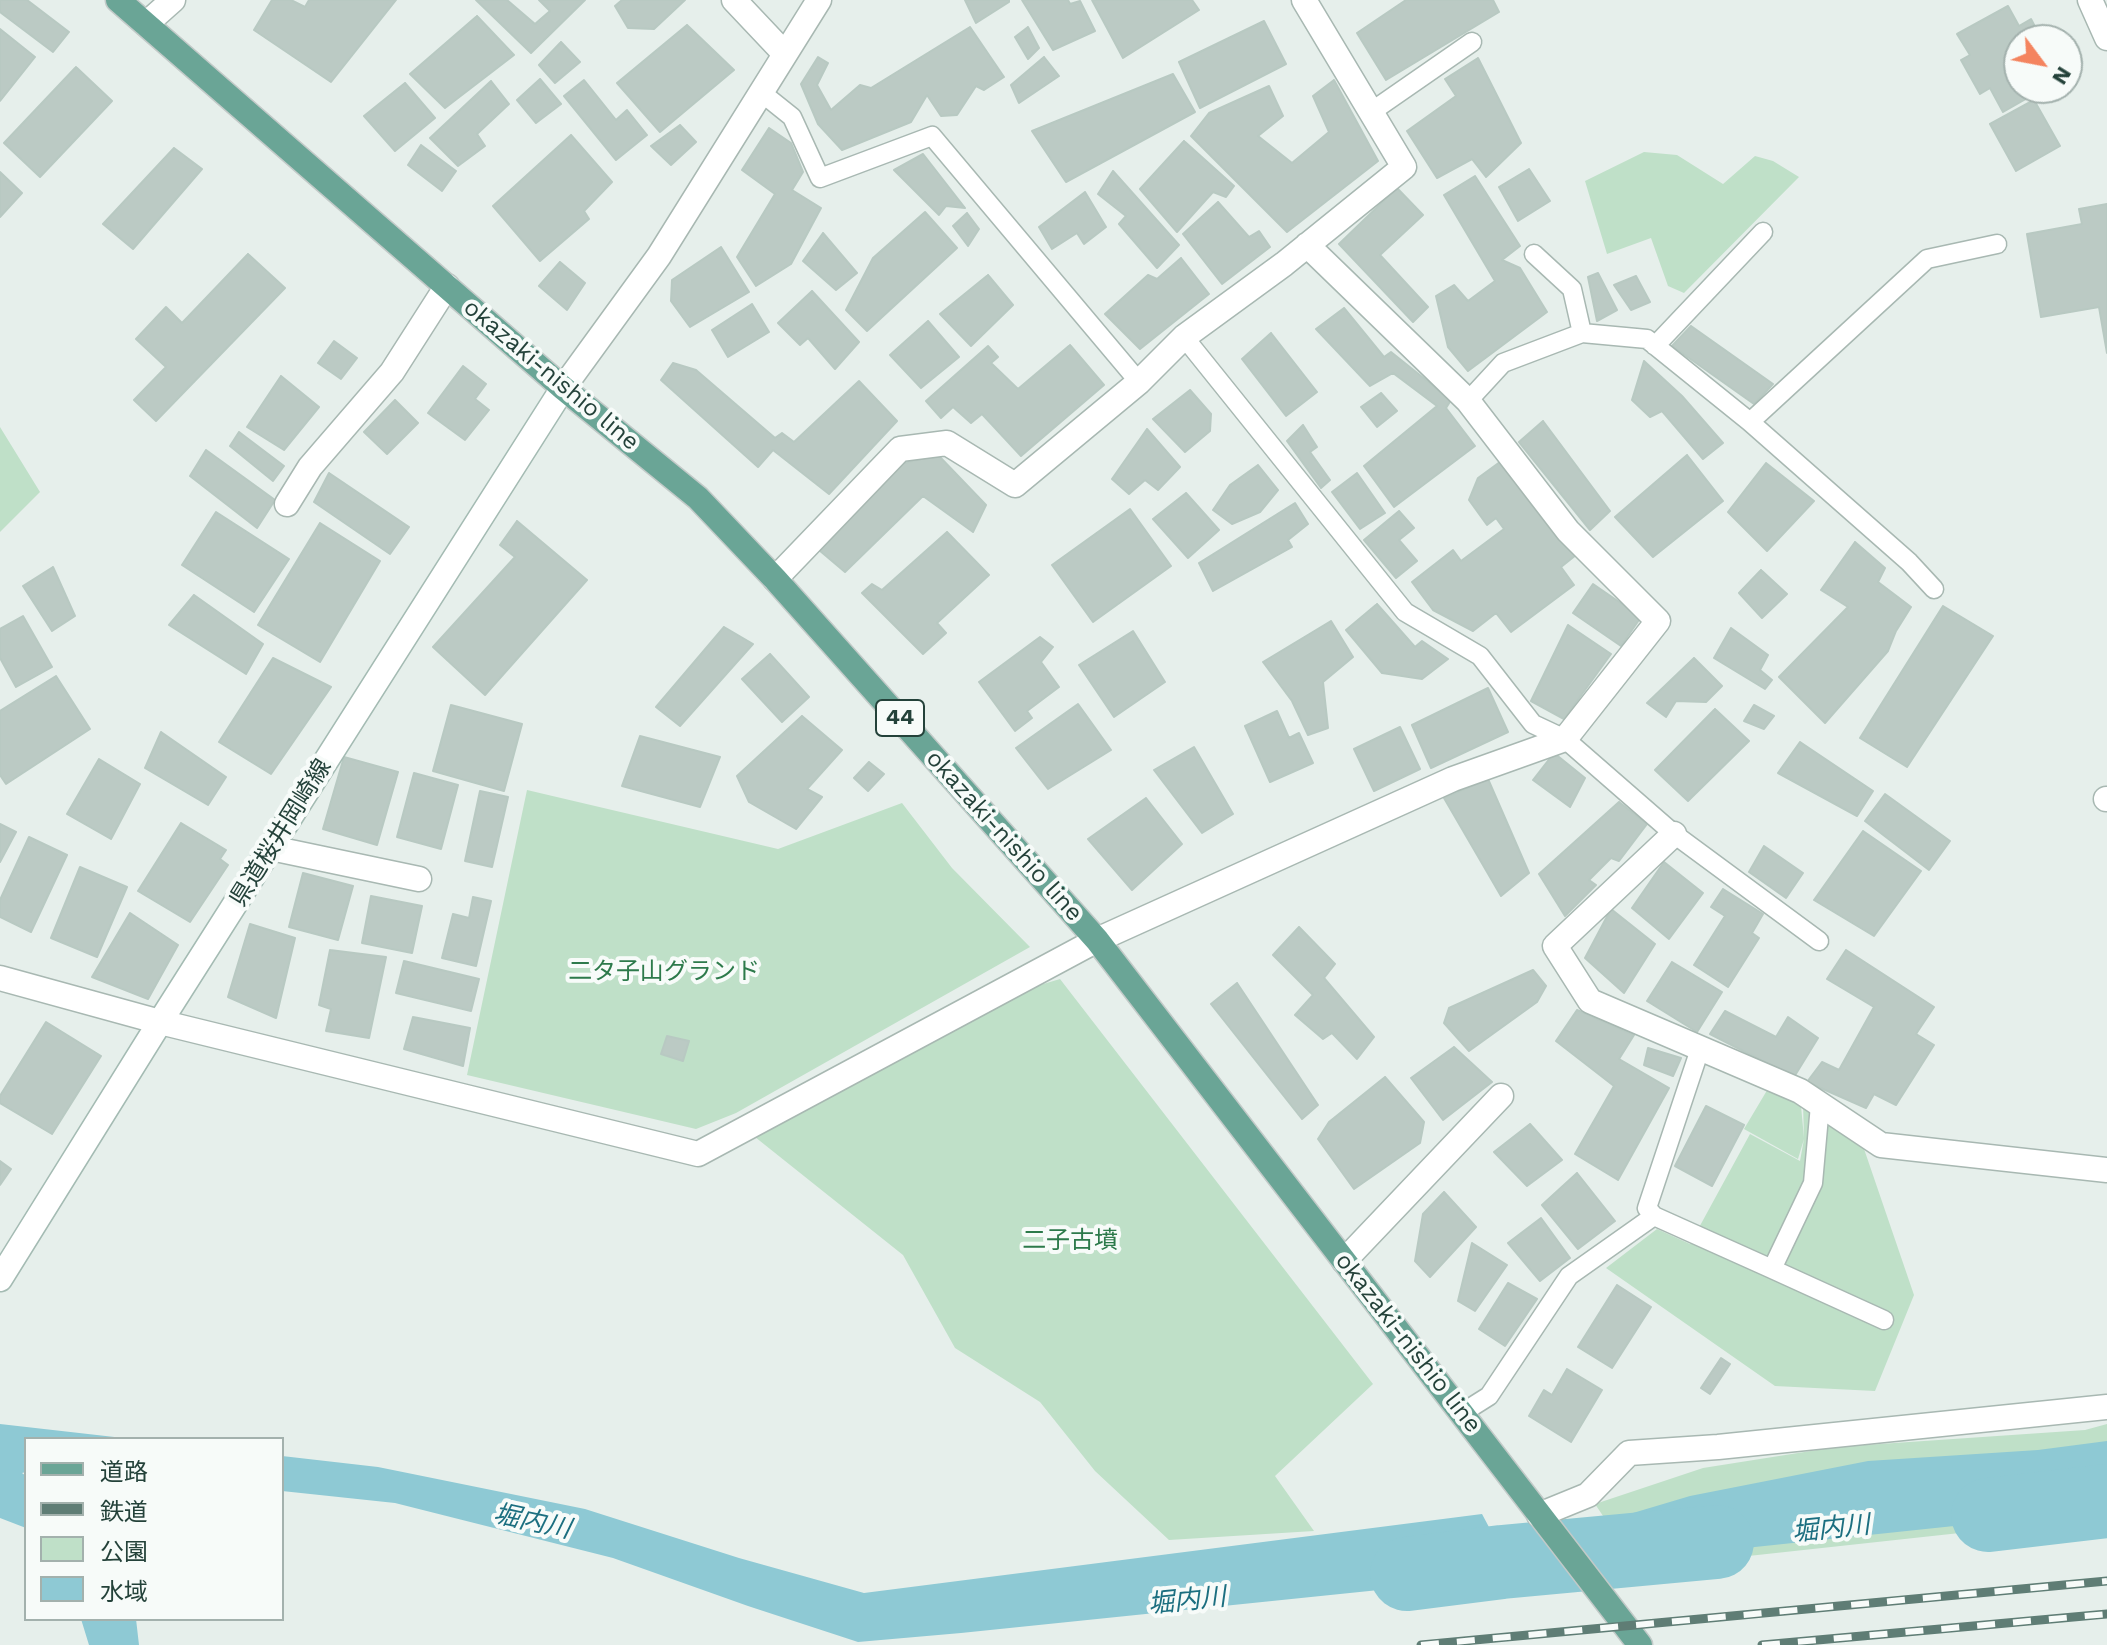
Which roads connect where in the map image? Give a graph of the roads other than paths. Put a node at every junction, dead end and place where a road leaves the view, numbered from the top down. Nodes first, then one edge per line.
1 (118, 0) edge
2 (173, 0) edge
3 (734, 0) edge
4 (819, 0) edge
5 (1304, 0) edge
6 (2090, 0) edge
7 (146, 24) junction
8 (2107, 38) edge
9 (1472, 42) dead end
10 (785, 54) junction
11 (762, 93) junction
12 (1371, 112) junction
13 (1763, 232) dead end
14 (1997, 244) dead end
15 (1307, 245) junction
16 (1534, 254) dead end
17 (447, 286) junction
18 (1582, 333) junction
19 (1184, 337) junction
20 (1655, 346) junction
21 (1139, 382) junction
22 (563, 388) junction
23 (1468, 401) junction
24 (1750, 422) junction
25 (287, 504) dead end
26 (775, 579) junction
27 (1934, 589) dead end
28 (1565, 739) junction
29 (1674, 834) junction
30 (271, 848) junction
31 (419, 879) dead end
32 (1097, 940) junction
33 (1819, 941) dead end
34 (0, 978) edge
35 (160, 1022) junction
36 (1700, 1049) junction
37 (1501, 1096) dead end
38 (1820, 1105) junction
39 (2107, 1170) edge
40 (1654, 1216) junction
41 (1344, 1261) junction
42 (1772, 1269) junction
43 (0, 1279) edge
44 (1884, 1320) dead end
45 (2107, 1407) edge
46 (1462, 1413) junction
47 (1539, 1515) junction
48 (1640, 1645) edge

1 - 7 main road, okazaki-nishio line / 44
2 - 7 street
3 - 10 street
4 - 10 street, 県道桜井岡崎線
5 - 12 street
6 - 8 street
7 - 17 main road, okazaki-nishio line / 44
9 - 12 lane
10 - 11 street, 県道桜井岡崎線
11 - 21 lane
11 - 22 street, 県道桜井岡崎線
12 - 15 street
13 - 20 lane
14 - 24 lane
15 - 19 street
15 - 23 street
16 - 18 lane
17 - 22 main road, okazaki-nishio line / 44
17 - 25 street
18 - 20 lane
18 - 23 lane
19 - 21 street
19 - 28 lane
20 - 24 lane
21 - 26 street
22 - 26 main road, okazaki-nishio line / 44
22 - 30 street, 県道桜井岡崎線
23 - 28 street
24 - 27 lane
26 - 32 main road, okazaki-nishio line / 44
28 - 29 lane
28 - 32 street
29 - 33 lane
29 - 36 street
30 - 31 street
30 - 35 street, 県道桜井岡崎線
32 - 35 street
32 - 41 main road, okazaki-nishio line / 44
34 - 35 street
35 - 43 street, 県道桜井岡崎線
36 - 38 street
36 - 40 lane
37 - 41 street
38 - 39 street
38 - 42 lane
40 - 42 lane
40 - 46 lane
41 - 46 main road, okazaki-nishio line / 44
42 - 44 lane
45 - 47 street
46 - 47 main road, okazaki-nishio line / 44
47 - 48 main road, okazaki-nishio line / 44

